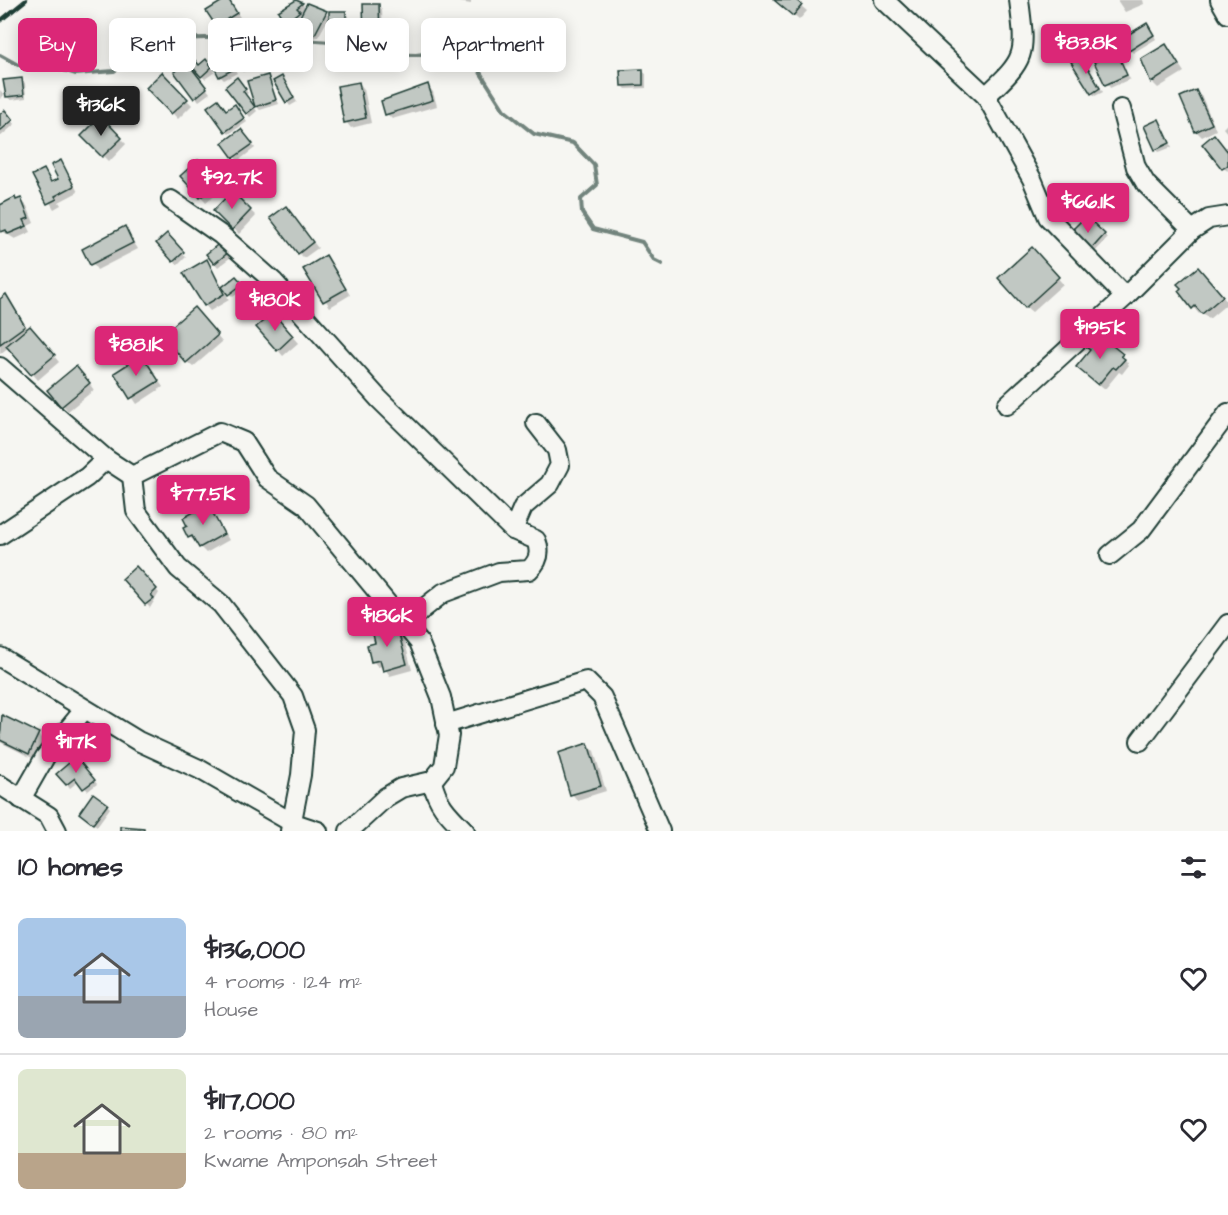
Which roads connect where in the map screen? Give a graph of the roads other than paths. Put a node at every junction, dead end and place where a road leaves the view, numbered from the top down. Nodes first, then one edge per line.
1 (884, 0) edge
2 (1019, 0) edge
3 (1220, 0) edge
4 (1228, 14) edge
5 (986, 96) junction
6 (1121, 109) dead end
7 (171, 200) dead end
8 (1228, 216) edge
9 (1192, 230) junction
10 (1125, 297) junction
11 (0, 367) edge
12 (1007, 405) dead end
13 (1228, 413) edge
14 (536, 423) dead end
15 (106, 459) junction
16 (132, 476) junction
17 (513, 530) junction
18 (0, 535) edge
19 (1110, 555) dead end
20 (404, 624) junction
21 (1228, 624) edge
22 (0, 657) edge
23 (84, 710) junction
24 (446, 724) junction
25 (1140, 741) dead end
26 (432, 781) junction
27 (0, 785) edge
28 (21, 799) junction
29 (291, 827) edge
30 (56, 831) edge
31 (318, 831) edge
32 (349, 831) edge
33 (465, 831) edge
34 (660, 831) edge

1 - 5 street
2 - 5 street
3 - 4 street
5 - 10 street
6 - 9 street
7 - 17 street
8 - 9 street
9 - 10 street
10 - 12 street
11 - 15 street
13 - 19 street
14 - 17 street
15 - 16 street
15 - 18 street
16 - 20 street
16 - 29 street
17 - 20 street
20 - 24 street
21 - 25 street
22 - 23 street
23 - 28 street
23 - 29 street
24 - 26 street
24 - 34 street
26 - 32 street
26 - 33 street
27 - 28 street
28 - 30 street
29 - 31 street

